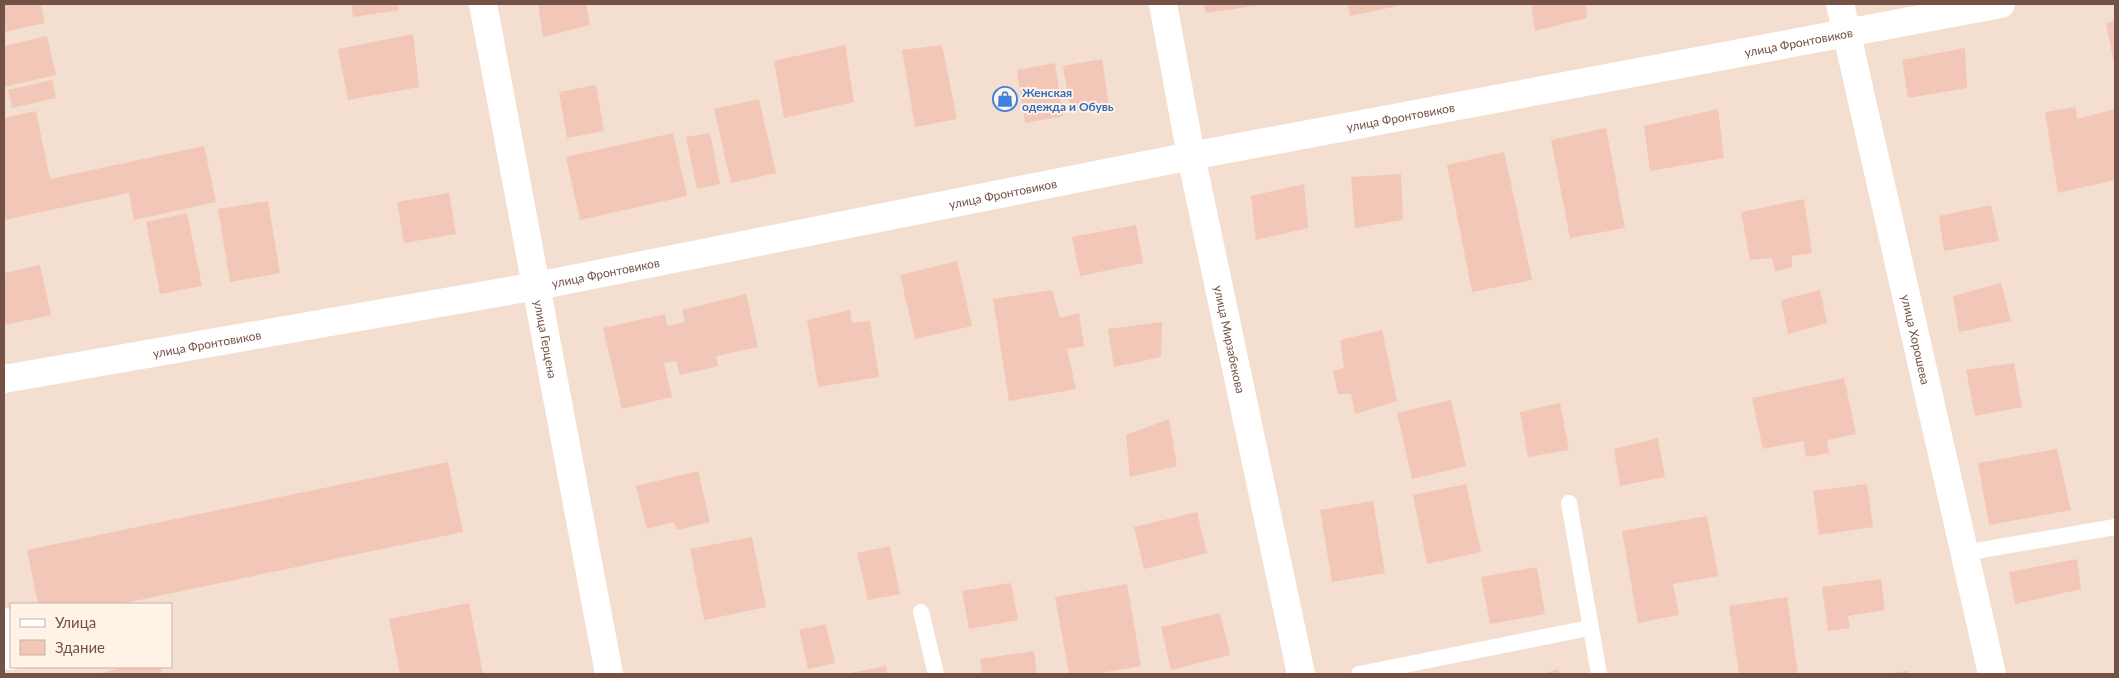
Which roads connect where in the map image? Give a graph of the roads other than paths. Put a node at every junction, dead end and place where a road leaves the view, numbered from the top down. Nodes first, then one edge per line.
1 (482, 4) edge
2 (1163, 4) edge
3 (1840, 4) edge
4 (2001, 4) edge
5 (1846, 34) junction
6 (1191, 156) junction
7 (537, 286) junction
8 (4, 379) edge
9 (1569, 503) dead end
10 (2115, 527) edge
11 (1964, 553) junction
12 (921, 612) dead end
13 (4, 622) edge
14 (1590, 628) junction
15 (10, 651) edge
16 (609, 674) edge
17 (936, 674) edge
18 (1301, 674) edge
19 (1359, 674) edge
20 (1600, 674) edge
21 (1992, 674) edge

1 - 7 street, улица Герцена
2 - 6 street, улица Мирзабекова
3 - 5 street, улица Хорошева
4 - 5 street, улица Фронтовиков
5 - 6 street, улица Фронтовиков
5 - 11 street, улица Хорошева
6 - 7 street, улица Фронтовиков
6 - 18 street, улица Мирзабекова
7 - 8 street, улица Фронтовиков
7 - 16 street, улица Герцена
9 - 14 lane
10 - 11 lane
11 - 21 street, улица Хорошева
12 - 17 lane
13 - 15 street
14 - 19 lane
14 - 20 lane

